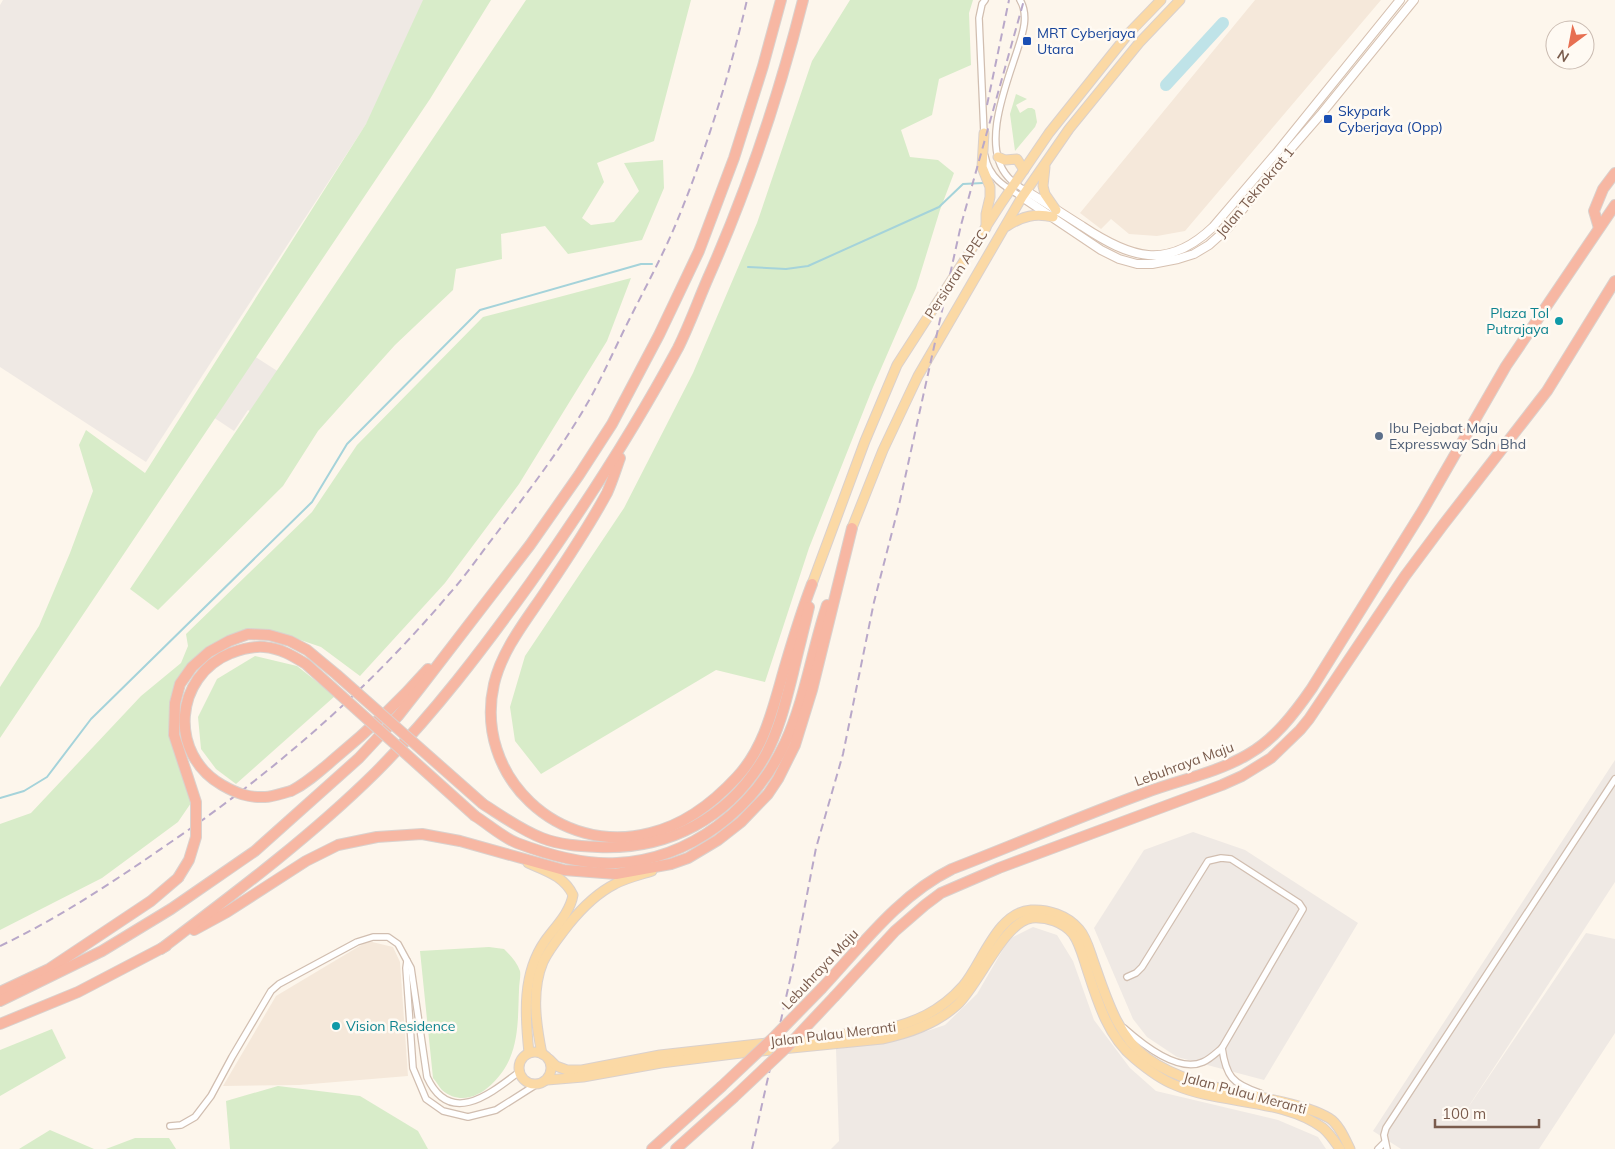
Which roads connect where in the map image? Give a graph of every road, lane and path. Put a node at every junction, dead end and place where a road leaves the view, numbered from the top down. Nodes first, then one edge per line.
1 (781, 0) edge
2 (803, 0) edge
3 (985, 0) edge
4 (1020, 0) edge
5 (1161, 0) edge
6 (1180, 0) edge
7 (1400, 0) edge
8 (1414, 0) edge
9 (984, 133) junction
10 (998, 157) junction
11 (1045, 165) junction
12 (1024, 170) junction
13 (1615, 173) edge
14 (1012, 187) junction
15 (1024, 194) junction
16 (1615, 205) edge
17 (1055, 214) junction
18 (986, 228) junction
19 (1004, 228) junction
20 (1598, 228) junction
21 (1615, 281) edge
22 (626, 440) junction
23 (852, 528) junction
24 (812, 584) junction
25 (481, 608) junction
26 (1615, 778) edge
27 (511, 856) junction
28 (671, 864) junction
29 (161, 949) junction
30 (407, 961) junction
31 (1127, 976) dead end
32 (0, 992) edge
33 (0, 1001) edge
34 (1117, 1021) junction
35 (0, 1024) edge
36 (1222, 1048) junction
37 (528, 1053) junction
38 (546, 1056) junction
39 (519, 1072) junction
40 (547, 1080) junction
41 (537, 1084) junction
42 (1282, 1102) junction
43 (170, 1126) dead end
44 (1386, 1146) edge
45 (652, 1149) edge
46 (676, 1149) edge
47 (1340, 1149) edge
48 (1350, 1149) edge
49 (1378, 1149) edge

1 - 25 highway
2 - 22 highway
3 - 9 street
4 - 10 street
5 - 12 main road, Persiaran APEC
6 - 11 main road, Persiaran APEC
7 - 17 main road, Jalan Teknokrat 1
8 - 17 main road, Jalan Teknokrat 1
9 - 14 street
9 - 18 main road
10 - 12 main road
10 - 14 street
11 - 15 main road, Persiaran APEC
11 - 17 main road
12 - 14 main road, Persiaran APEC
13 - 20 highway
14 - 15 street
14 - 18 main road, Persiaran APEC
15 - 17 main road, Jalan Teknokrat 1
15 - 19 main road, Persiaran APEC
16 - 20 highway, Lebuhraya Maju
17 - 19 main road
18 - 24 main road, Persiaran APEC
19 - 23 main road, Persiaran APEC
20 - 45 highway, Lebuhraya Maju, bridge
21 - 46 highway, bridge
22 - 24 highway
22 - 29 highway
23 - 25 highway, bridge
23 - 28 highway
24 - 32 highway, bridge
25 - 33 highway
26 - 44 street
27 - 28 highway
27 - 29 highway
27 - 37 main road
28 - 38 main road
29 - 35 highway
30 - 39 street
30 - 41 street
30 - 43 street
31 - 36 street
34 - 36 street
34 - 38 main road, Jalan Pulau Meranti
34 - 42 main road, Jalan Pulau Meranti
36 - 42 street
37 - 38 main road
37 - 39 main road
38 - 40 main road
39 - 41 main road
40 - 41 main road
40 - 47 main road, Jalan Pulau Meranti
42 - 48 main road, Jalan Pulau Meranti
44 - 49 street

